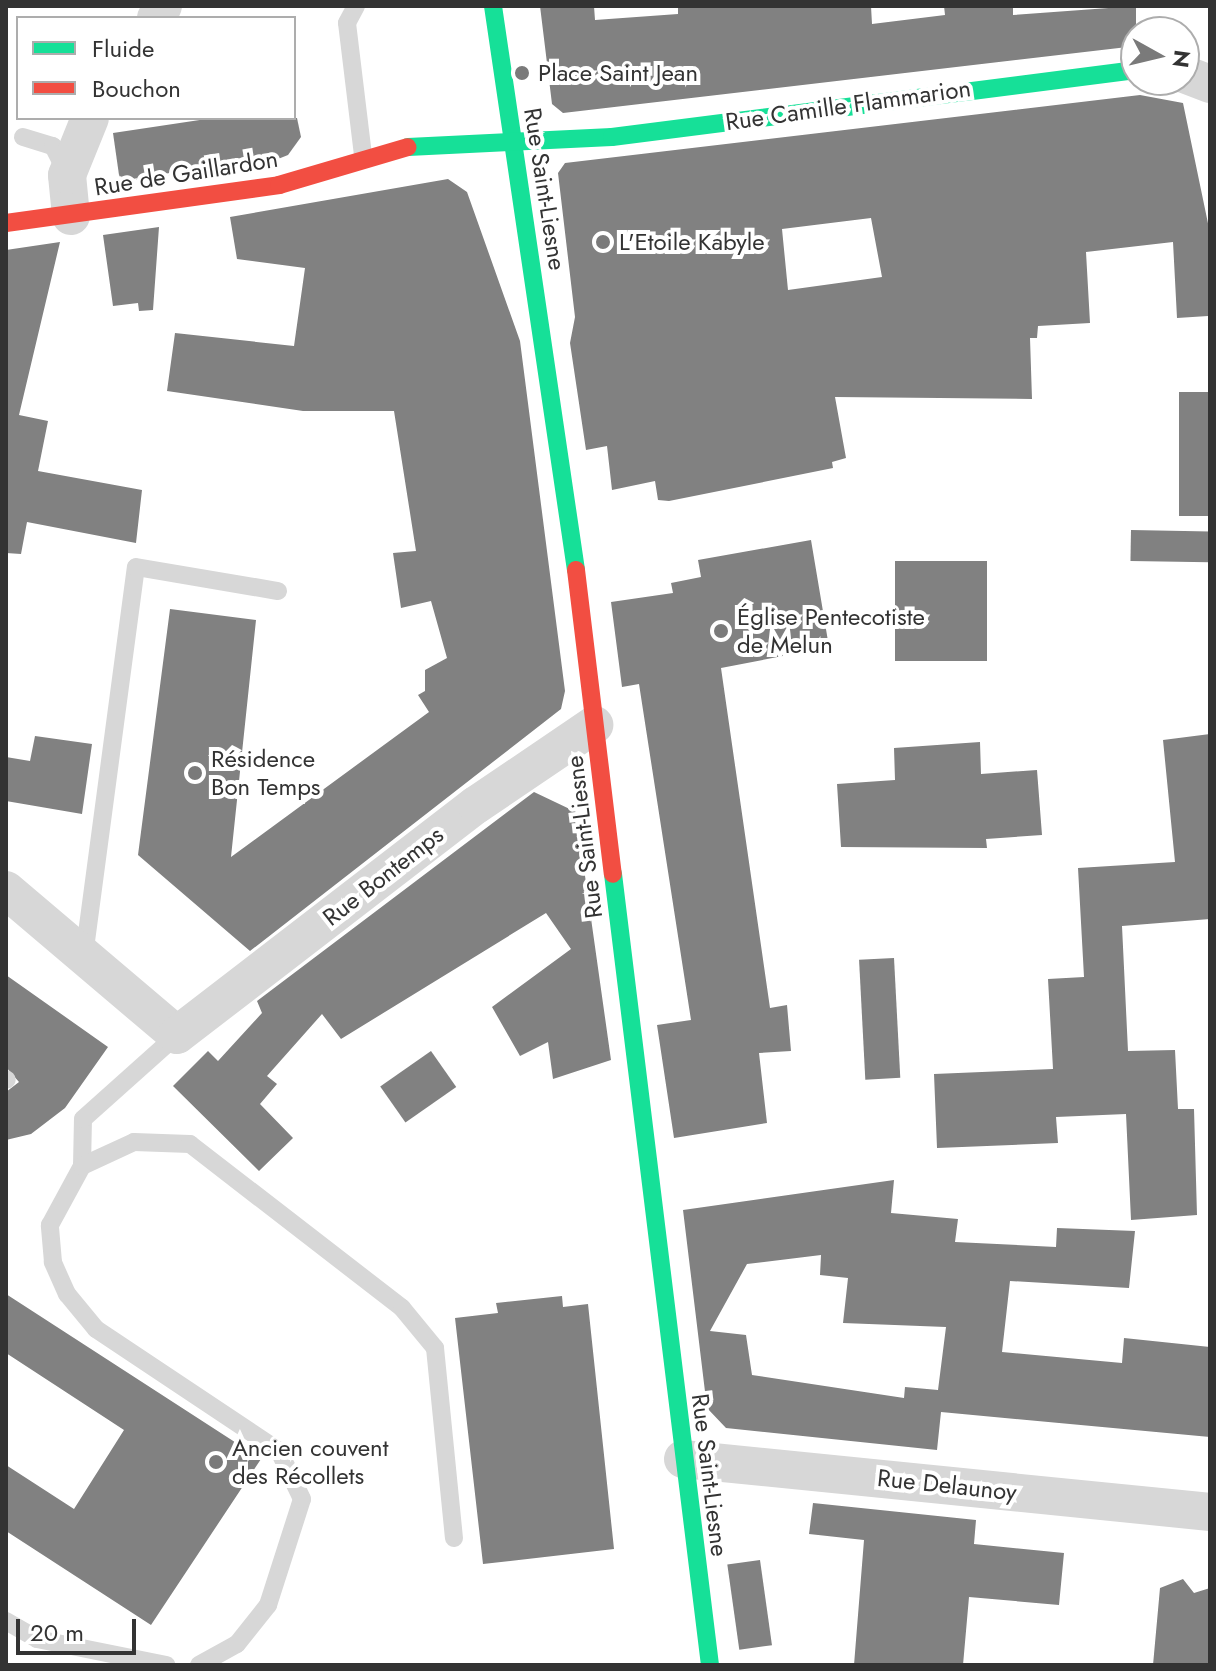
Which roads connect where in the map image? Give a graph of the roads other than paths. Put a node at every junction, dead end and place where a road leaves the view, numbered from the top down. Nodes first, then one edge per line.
1 (356, 6) edge
2 (490, 9) edge
3 (1120, 72) edge
4 (89, 120) edge
5 (23, 137) dead end
6 (512, 138) junction
7 (363, 156) junction
8 (67, 175) junction
9 (71, 216) junction
10 (6, 223) edge
11 (278, 591) dead end
12 (594, 725) junction
13 (6, 890) edge
14 (84, 956) junction
15 (177, 1035) junction
16 (82, 1166) junction
17 (683, 1459) junction
18 (1210, 1512) edge
19 (454, 1538) dead end
20 (6, 1621) edge
21 (166, 1665) edge
22 (199, 1665) edge
23 (710, 1665) edge

1 - 7 lane
2 - 6 main road, Rue Saint-Liesne
3 - 6 main road, Rue Camille Flammarion
4 - 8 street
5 - 8 lane
6 - 7 main road, Rue de Gaillardon
6 - 12 main road, Rue Saint-Liesne
7 - 9 main road, Rue de Gaillardon
8 - 9 street
9 - 10 main road, Rue de Gaillardon
11 - 14 lane
12 - 15 street, Rue Bontemps
12 - 17 main road, Rue Saint-Liesne
13 - 14 street
14 - 15 street
15 - 16 lane
16 - 19 lane
16 - 22 lane
17 - 18 street, Rue Delaunoy
17 - 23 main road, Rue Saint-Liesne
20 - 21 lane

